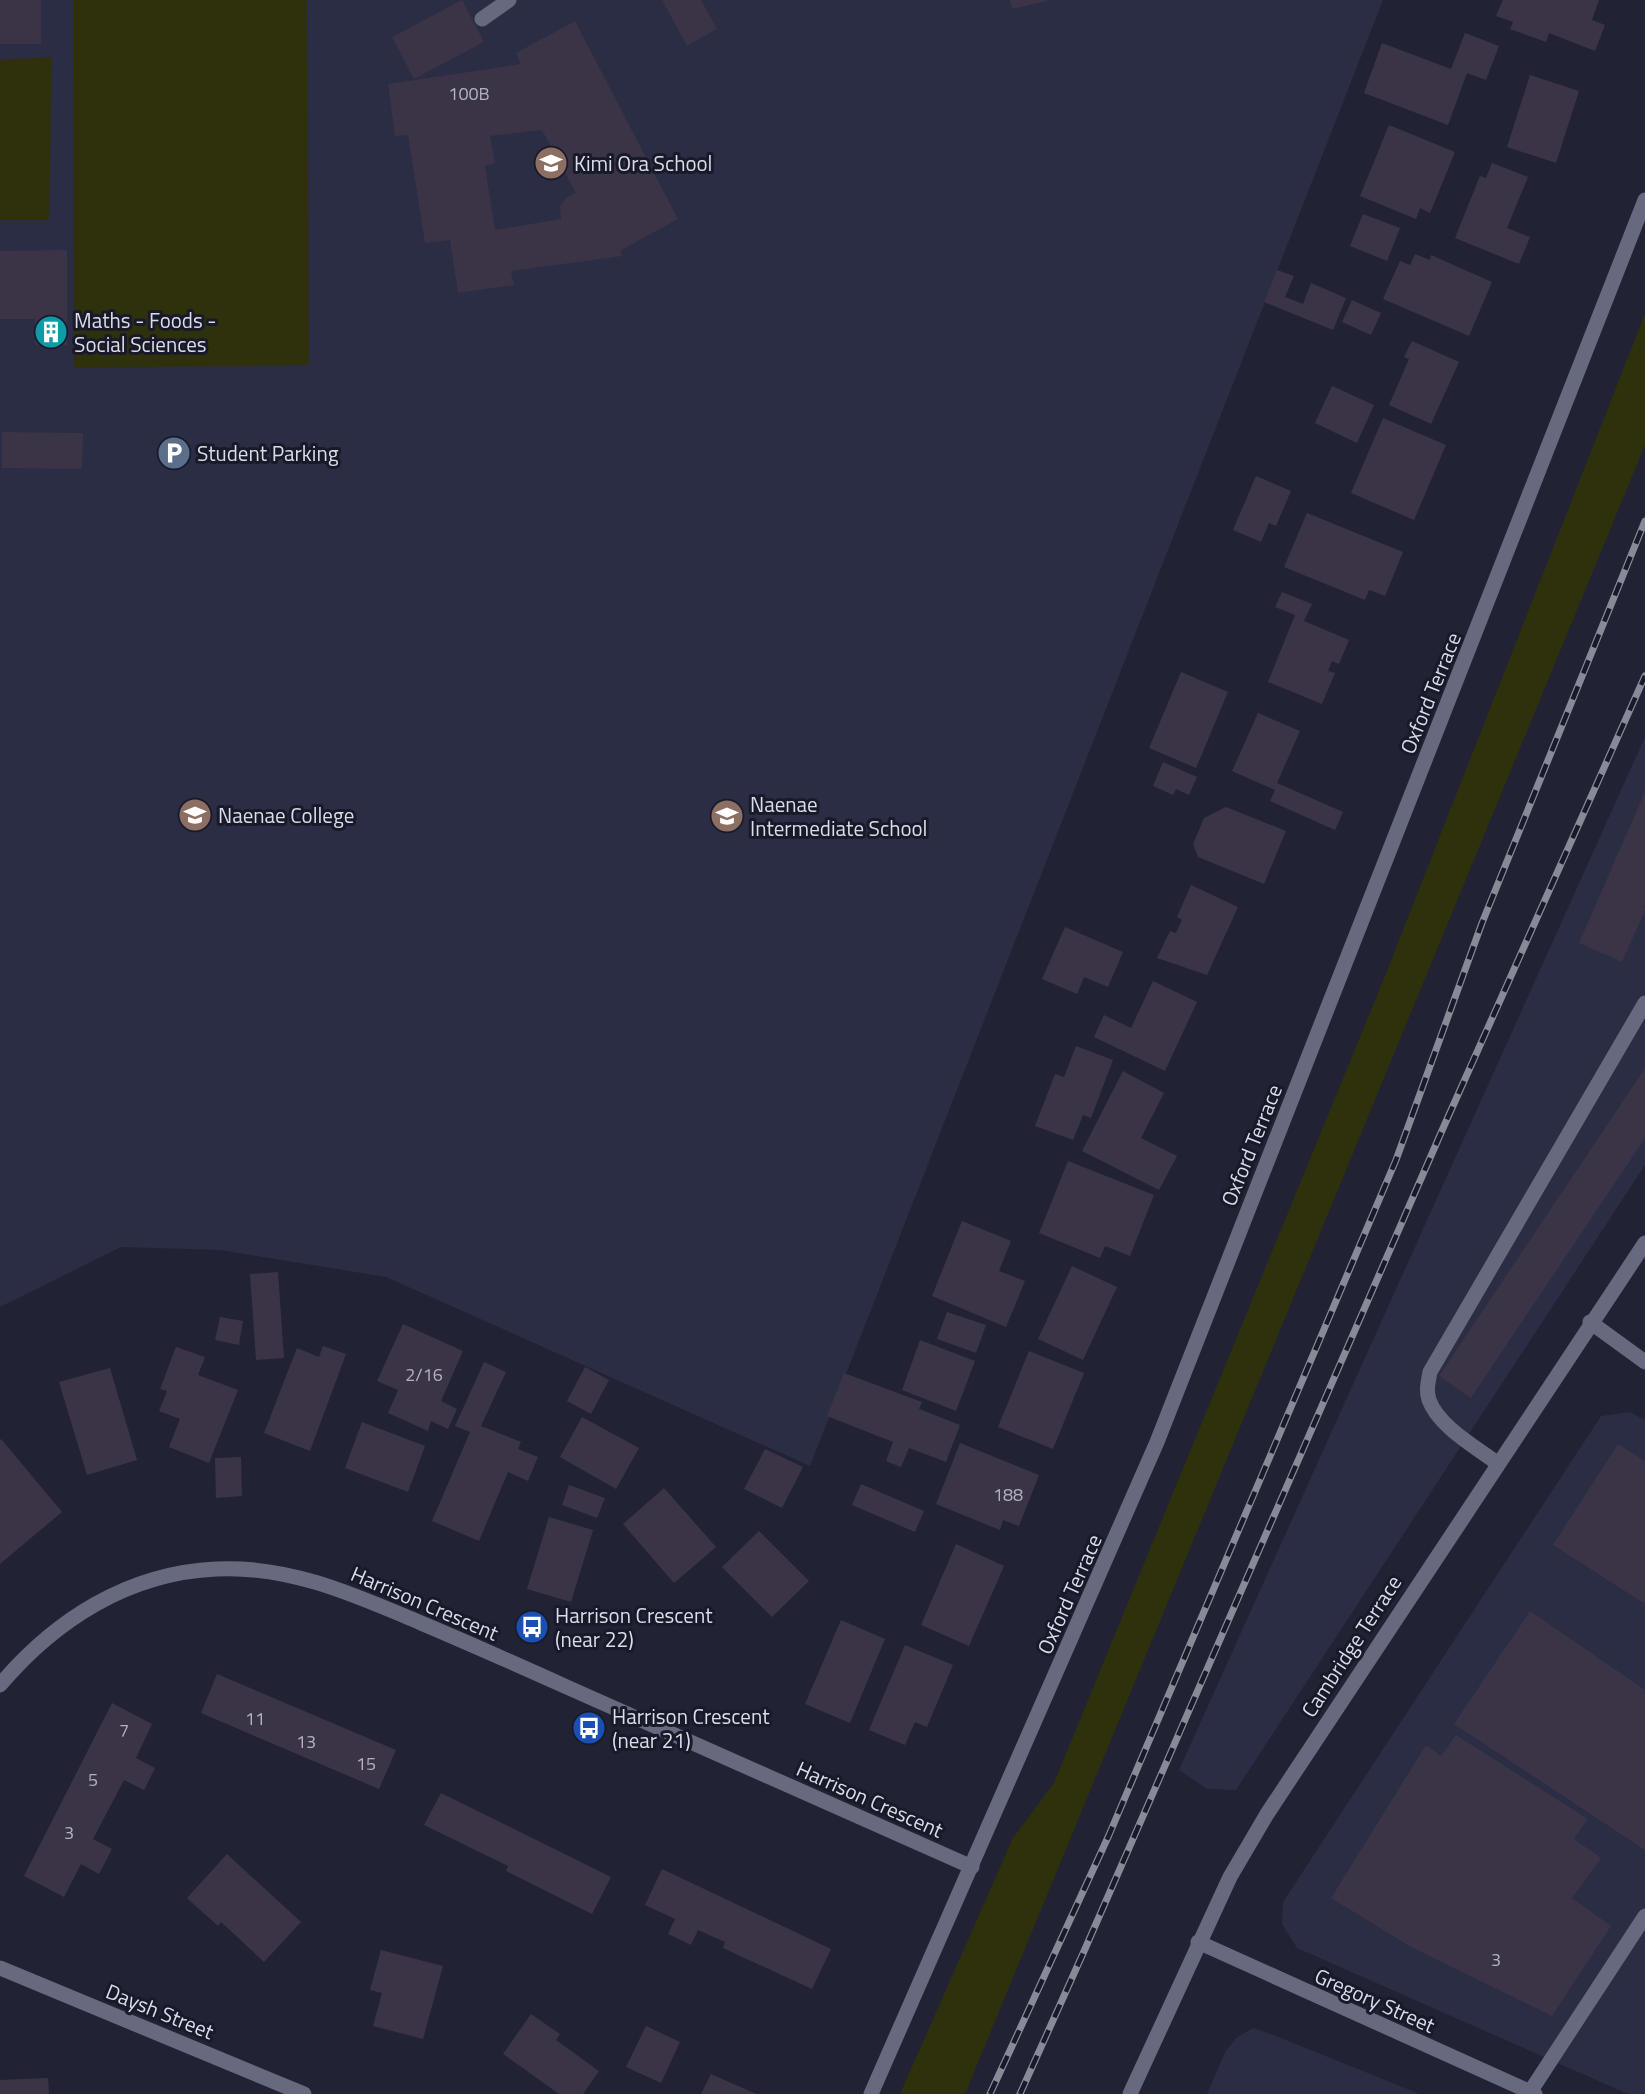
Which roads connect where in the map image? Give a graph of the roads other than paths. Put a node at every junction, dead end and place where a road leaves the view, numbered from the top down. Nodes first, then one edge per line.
1 (509, 0) edge
2 (482, 19) dead end
3 (1645, 200) edge
4 (1644, 1009) edge
5 (1645, 1242) edge
6 (1590, 1322) junction
7 (1645, 1362) edge
8 (1497, 1463) junction
9 (0, 1685) edge
10 (972, 1867) junction
11 (1645, 1916) edge
12 (1198, 1942) junction
13 (0, 1968) edge
14 (1533, 2093) edge
15 (304, 2094) edge
16 (871, 2094) edge
17 (1130, 2094) edge

1 - 2 street
3 - 10 street, Oxford Terrace
4 - 8 street
5 - 6 street, Cambridge Terrace
6 - 7 street
6 - 8 street, Cambridge Terrace
8 - 12 street, Cambridge Terrace
9 - 10 street, Harrison Crescent
10 - 16 street, Oxford Terrace
11 - 14 street
12 - 14 street, Gregory Street
12 - 17 street, Cambridge Terrace
13 - 15 street, Daysh Street

